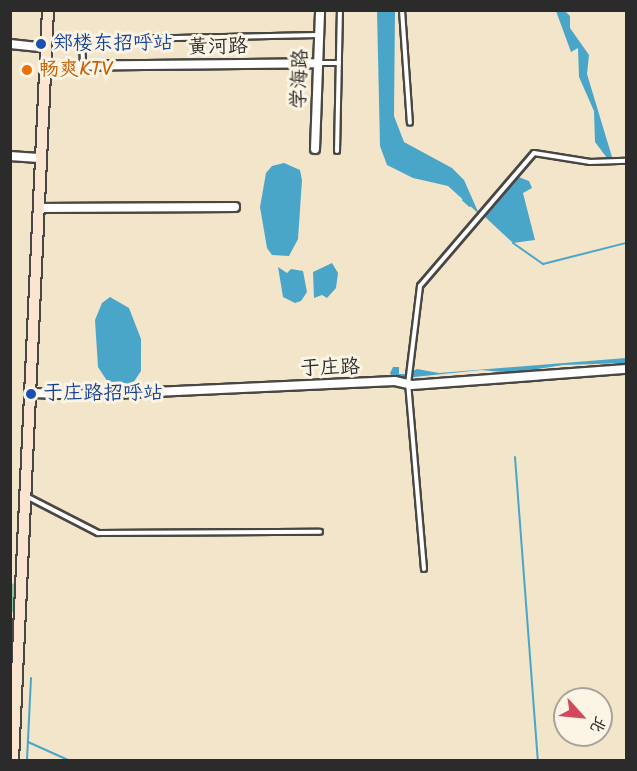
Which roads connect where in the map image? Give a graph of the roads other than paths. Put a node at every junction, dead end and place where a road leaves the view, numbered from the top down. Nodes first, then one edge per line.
1 (48, 10) edge
2 (320, 10) edge
3 (340, 10) edge
4 (402, 10) edge
5 (319, 35) junction
6 (10, 44) edge
7 (47, 48) junction
8 (318, 63) junction
9 (339, 63) junction
10 (46, 66) junction
11 (83, 66) junction
12 (410, 123) dead end
13 (315, 149) dead end
14 (337, 151) dead end
15 (10, 156) edge
16 (42, 158) junction
17 (627, 161) edge
18 (235, 207) dead end
19 (40, 208) junction
20 (627, 369) edge
21 (408, 384) junction
22 (33, 393) junction
23 (27, 496) junction
24 (320, 532) dead end
25 (424, 569) dead end
26 (16, 617) edge
27 (14, 760) edge

1 - 7 main road
2 - 5 street, 学海路
3 - 9 lane
4 - 12 lane
5 - 8 street, 学海路
5 - 11 lane
6 - 7 street
7 - 10 main road
8 - 9 lane
8 - 11 street, 黄河路
8 - 13 street, 学海路
9 - 14 lane
10 - 11 street, 黄河路
10 - 16 main road
15 - 16 street
16 - 19 main road
17 - 21 lane
18 - 19 street
19 - 22 main road
20 - 21 street, 于庄路
21 - 22 street, 于庄路
21 - 25 lane
22 - 23 main road
23 - 24 lane
23 - 26 main road
26 - 27 main road

